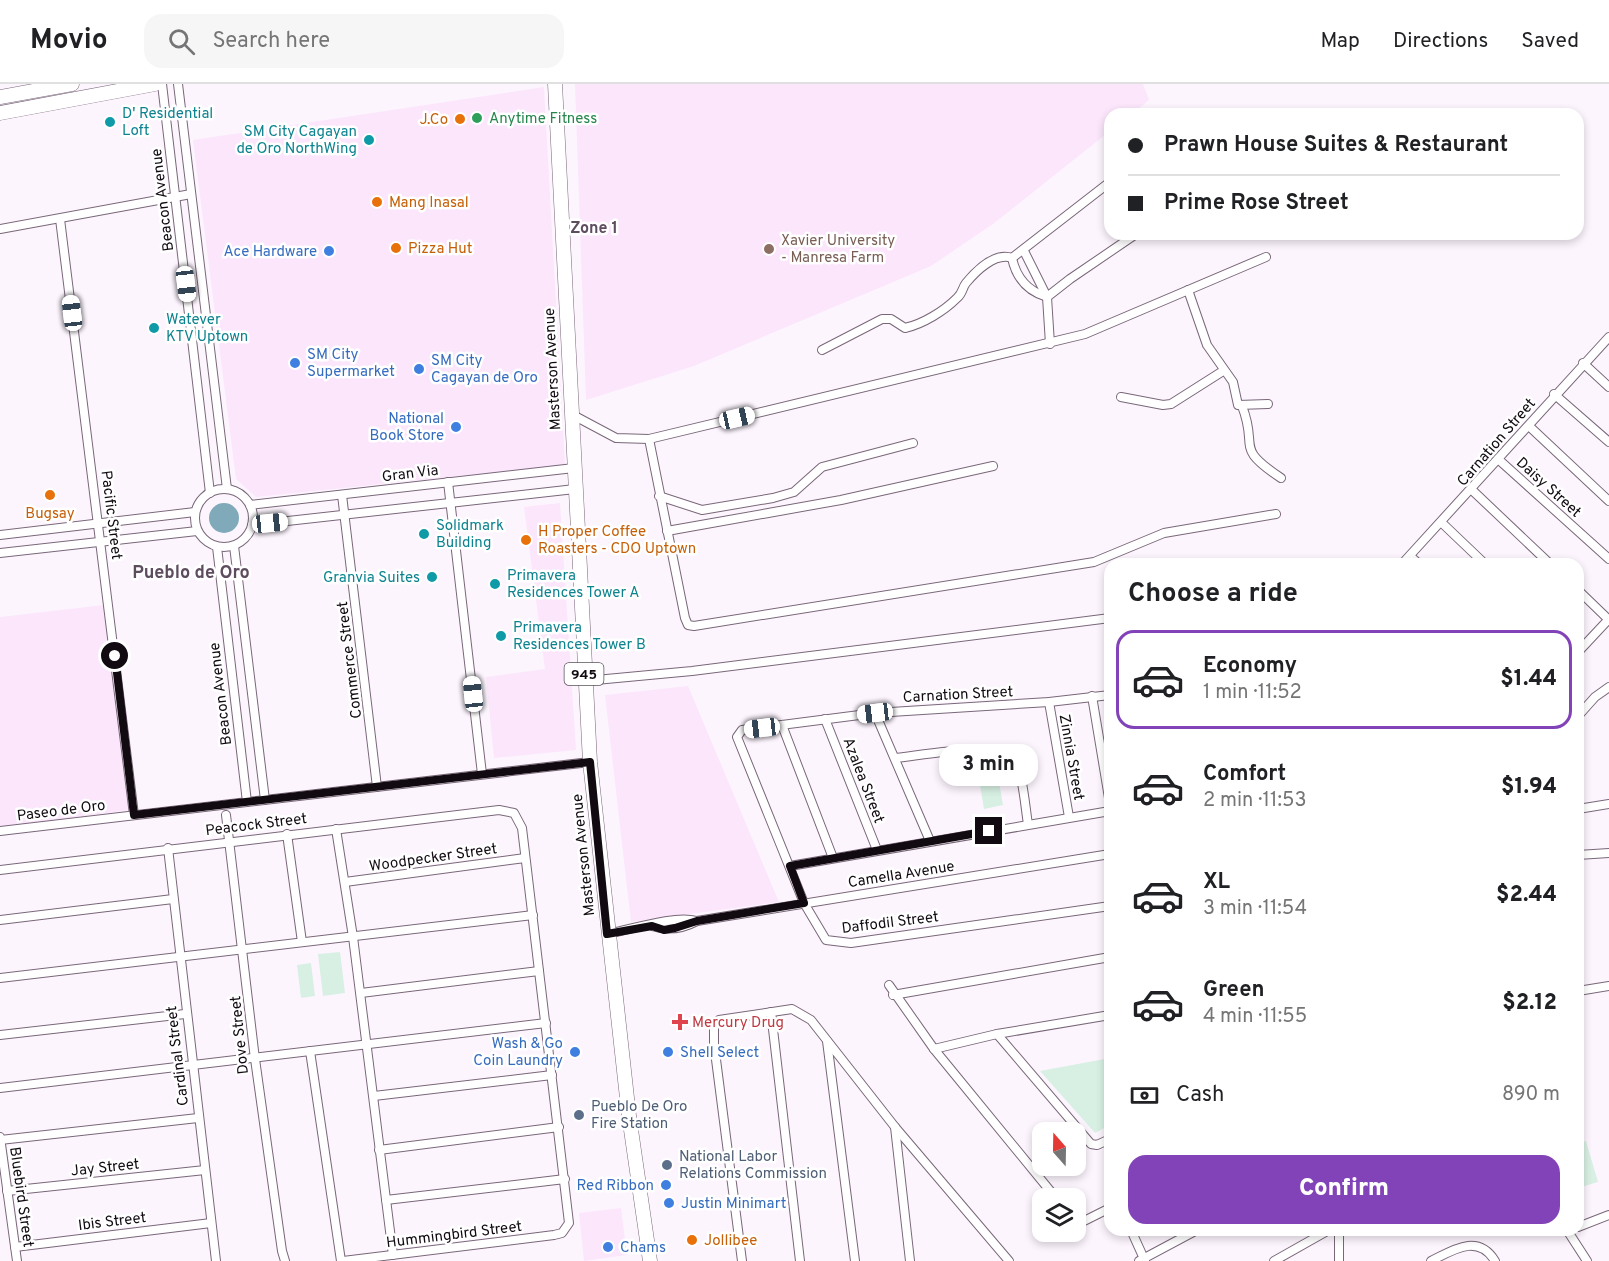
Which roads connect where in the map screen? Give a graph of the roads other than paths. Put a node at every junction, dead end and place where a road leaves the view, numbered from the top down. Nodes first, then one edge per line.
1 (72, 84) edge
2 (155, 84) edge
3 (162, 84) edge
4 (178, 84) edge
5 (555, 84) edge
6 (0, 97) edge
7 (0, 113) edge
8 (1104, 186) edge
9 (191, 195) junction
10 (175, 197) junction
11 (60, 219) junction
12 (0, 229) edge
13 (1127, 240) edge
14 (1024, 251) junction
15 (1266, 257) dead end
16 (1012, 258) junction
17 (1188, 290) junction
18 (1047, 297) junction
19 (1609, 338) edge
20 (1050, 344) junction
21 (822, 350) dead end
22 (1584, 363) junction
23 (1223, 371) junction
24 (1609, 387) edge
25 (1554, 394) junction
26 (1120, 397) dead end
27 (1269, 404) dead end
28 (1242, 406) junction
29 (571, 414) junction
30 (1530, 427) junction
31 (649, 439) junction
32 (1609, 442) edge
33 (913, 443) dead end
34 (1498, 459) junction
35 (993, 466) dead end
36 (574, 468) junction
37 (1281, 478) dead end
38 (448, 482) junction
39 (227, 489) junction
40 (574, 489) junction
41 (1472, 490) junction
42 (210, 493) junction
43 (342, 495) junction
44 (659, 496) junction
45 (1609, 501) edge
46 (450, 503) junction
47 (250, 505) junction
48 (195, 512) junction
49 (345, 514) junction
50 (1276, 514) dead end
51 (1441, 522) junction
52 (99, 523) junction
53 (252, 525) junction
54 (197, 531) junction
55 (667, 531) junction
56 (0, 535) edge
57 (102, 542) junction
58 (234, 546) junction
59 (217, 547) junction
60 (0, 553) edge
61 (1410, 556) joint
62 (1106, 558) edge
63 (1412, 558) edge
64 (1479, 558) edge
65 (1544, 558) edge
66 (1104, 559) edge
67 (1609, 559) edge
68 (1584, 596) edge
69 (1104, 619) edge
70 (1609, 620) edge
71 (1584, 645) edge
72 (585, 681) junction
73 (1609, 687) edge
74 (1104, 695) edge
75 (1092, 696) junction
76 (1048, 702) junction
77 (1584, 709) edge
78 (875, 713) junction
79 (825, 719) junction
80 (782, 725) junction
81 (737, 734) joint
82 (895, 759) junction
83 (590, 762) junction
84 (1104, 768) edge
85 (482, 774) junction
86 (378, 787) junction
87 (265, 800) junction
88 (247, 802) junction
89 (1609, 804) edge
90 (1584, 808) edge
91 (1104, 812) edge
92 (134, 815) junction
93 (226, 815) dead end
94 (1069, 817) junction
95 (1028, 824) junction
96 (336, 829) junction
97 (0, 831) edge
98 (287, 834) junction
99 (230, 841) junction
100 (930, 841) junction
101 (168, 848) junction
102 (877, 850) junction
103 (1609, 853) edge
104 (1104, 855) edge
105 (1584, 855) edge
106 (525, 858) junction
107 (833, 858) junction
108 (790, 866) junction
109 (0, 870) edge
110 (345, 882) junction
111 (173, 899) junction
112 (804, 903) junction
113 (1104, 907) edge
114 (532, 915) junction
115 (0, 920) edge
116 (607, 934) junction
117 (353, 937) junction
118 (302, 942) junction
119 (243, 950) junction
120 (180, 958) junction
121 (1104, 958) edge
122 (539, 971) junction
123 (0, 978) edge
124 (889, 985) dead end
125 (1609, 986) edge
126 (1584, 991) edge
127 (361, 993) junction
128 (893, 995) junction
129 (771, 1012) junction
130 (185, 1014) junction
131 (1104, 1016) edge
132 (546, 1023) junction
133 (997, 1034) junction
134 (0, 1035) edge
135 (827, 1040) junction
136 (367, 1044) junction
137 (934, 1049) junction
138 (310, 1051) junction
139 (255, 1059) junction
140 (192, 1065) junction
141 (552, 1075) junction
142 (0, 1088) edge
143 (374, 1096) junction
144 (198, 1118) junction
145 (559, 1127) junction
146 (895, 1127) junction
147 (0, 1138) edge
148 (1104, 1142) edge
149 (380, 1150) junction
150 (205, 1170) junction
151 (565, 1179) junction
152 (1048, 1188) edge
153 (8, 1191) junction
154 (386, 1200) junction
155 (1104, 1211) edge
156 (1609, 1215) edge
157 (1086, 1220) edge
158 (211, 1223) junction
159 (1584, 1225) edge
160 (1133, 1236) edge
161 (1186, 1236) edge
162 (1318, 1236) edge
163 (1339, 1236) edge
164 (1572, 1236) edge
165 (15, 1247) junction
166 (282, 1251) junction
167 (393, 1255) junction
168 (1143, 1260) edge
169 (17, 1261) edge
170 (216, 1261) edge
171 (279, 1261) edge
172 (285, 1261) edge
173 (342, 1261) edge
174 (650, 1261) edge
175 (742, 1261) edge
176 (800, 1261) edge
177 (855, 1261) edge
178 (910, 1261) edge
179 (1009, 1261) edge
180 (1274, 1261) edge
181 (1339, 1261) edge
182 (1431, 1261) edge
183 (1495, 1261) edge
184 (1587, 1261) edge

1 - 6 main road
2 - 7 main road
3 - 10 street, Beacon Avenue
4 - 9 street, Beacon Avenue
5 - 29 main road, Masterson Avenue / 945
8 - 14 street
9 - 10 street
9 - 39 street, Beacon Avenue
10 - 11 street
10 - 42 street, Beacon Avenue
11 - 12 street
11 - 52 street, Pacific Street
13 - 18 street
14 - 16 street
14 - 18 street
15 - 17 street
16 - 18 street
16 - 21 street
17 - 20 street
17 - 23 street
18 - 20 street
19 - 22 street, Carnation Street
20 - 31 street
22 - 24 street
22 - 25 street, Carnation Street
23 - 26 street
23 - 28 street
25 - 30 street, Carnation Street
25 - 32 street
27 - 28 street
28 - 37 street
29 - 31 street
29 - 36 main road, Masterson Avenue / 945
30 - 34 street, Carnation Street
30 - 45 street
31 - 44 street
33 - 44 street
34 - 41 street, Carnation Street
34 - 67 street, Daisy Street
35 - 55 street
36 - 38 street, Gran Via
36 - 40 main road, Masterson Avenue / 945
38 - 43 street, Gran Via
38 - 46 street
39 - 42 street
39 - 47 street
40 - 46 street
40 - 72 main road, Masterson Avenue / 945
41 - 51 street, Carnation Street
41 - 65 street
42 - 48 street
43 - 47 street, Gran Via
43 - 49 street, Commerce Street
44 - 55 street
46 - 49 street
46 - 85 street
47 - 53 street
48 - 52 street
48 - 54 street
49 - 53 street
49 - 86 street, Commerce Street
50 - 62 street
51 - 61 street, Carnation Street
51 - 64 street
52 - 56 street
52 - 57 street, Pacific Street
53 - 58 street
54 - 57 street
54 - 59 street
55 - 66 street
57 - 60 street
57 - 92 street, Pacific Street
58 - 59 street
58 - 87 street, Beacon Avenue
59 - 88 street, Beacon Avenue
61 - 63 street
68 - 70 street
69 - 72 street
70 - 71 street
72 - 83 main road, Masterson Avenue / 945
73 - 77 street
74 - 75 street, Carnation Street
75 - 76 street, Carnation Street
75 - 84 street
76 - 78 street, Carnation Street
76 - 94 street, Zinnia Street
78 - 79 street, Carnation Street
78 - 82 street
79 - 80 street, Carnation Street
79 - 102 street, Azalea Street
80 - 81 street, Carnation Street
80 - 107 street
81 - 108 street, Daffodil Street
82 - 95 street
82 - 100 street
83 - 85 street, Paseo de Oro
83 - 116 main road, Masterson Avenue / 945
85 - 86 street, Paseo de Oro
86 - 87 street, Paseo de Oro
87 - 88 street, Paseo de Oro
88 - 92 street, Paseo de Oro
89 - 90 street
91 - 94 street
92 - 97 street, Paseo de Oro
93 - 99 street, Dove Street
94 - 95 street
95 - 100 street
96 - 98 street, Peacock Street
96 - 106 street, Peacock Street
96 - 110 street
98 - 99 street, Peacock Street
98 - 118 street
99 - 101 street, Peacock Street
99 - 119 street, Dove Street
100 - 102 street
101 - 109 street, Peacock Street
101 - 111 street, Cardinal Street
102 - 107 street
103 - 105 street
104 - 112 street, Camella Avenue
106 - 110 street, Woodpecker Street
106 - 114 street
107 - 108 street
108 - 112 street, Daffodil Street
110 - 117 street
111 - 115 street
111 - 120 street, Cardinal Street
112 - 113 street, Daffodil Street
112 - 116 street, Camella Avenue
114 - 117 street
114 - 122 street
116 - 174 main road, Masterson Avenue / 945
117 - 118 street
117 - 127 street
118 - 119 street
119 - 120 street
119 - 139 street, Dove Street
120 - 123 street
120 - 130 street, Cardinal Street
121 - 128 street
122 - 127 street
122 - 132 street
124 - 128 street
125 - 126 street
127 - 136 street
128 - 137 street
129 - 135 street
129 - 175 street
129 - 176 street
130 - 134 street
130 - 140 street, Cardinal Street
131 - 133 street
132 - 136 street
132 - 141 street
133 - 137 street
133 - 148 street
135 - 146 street
135 - 177 street
136 - 138 street
136 - 143 street
137 - 152 street
138 - 139 street
138 - 173 street
139 - 140 street
139 - 166 street, Dove Street
140 - 142 street
140 - 144 street, Cardinal Street
141 - 143 street
141 - 145 street
143 - 149 street
144 - 147 street
144 - 150 street, Cardinal Street
145 - 149 street
145 - 151 street
146 - 178 street
146 - 179 street
147 - 153 street, Bluebird Street
149 - 154 street
150 - 153 street, Jay Street
150 - 158 street, Cardinal Street
151 - 154 street
151 - 167 street, Hummingbird Street
153 - 165 street, Bluebird Street
154 - 167 street
155 - 157 street
156 - 159 street
158 - 165 street, Ibis Street
158 - 170 street, Cardinal Street
160 - 168 street
161 - 168 street
162 - 180 street
163 - 181 street
164 - 184 street
165 - 169 street, Bluebird Street
166 - 171 street, Dove Street
166 - 172 street, Dove Street
167 - 173 street, Hummingbird Street
182 - 183 street

